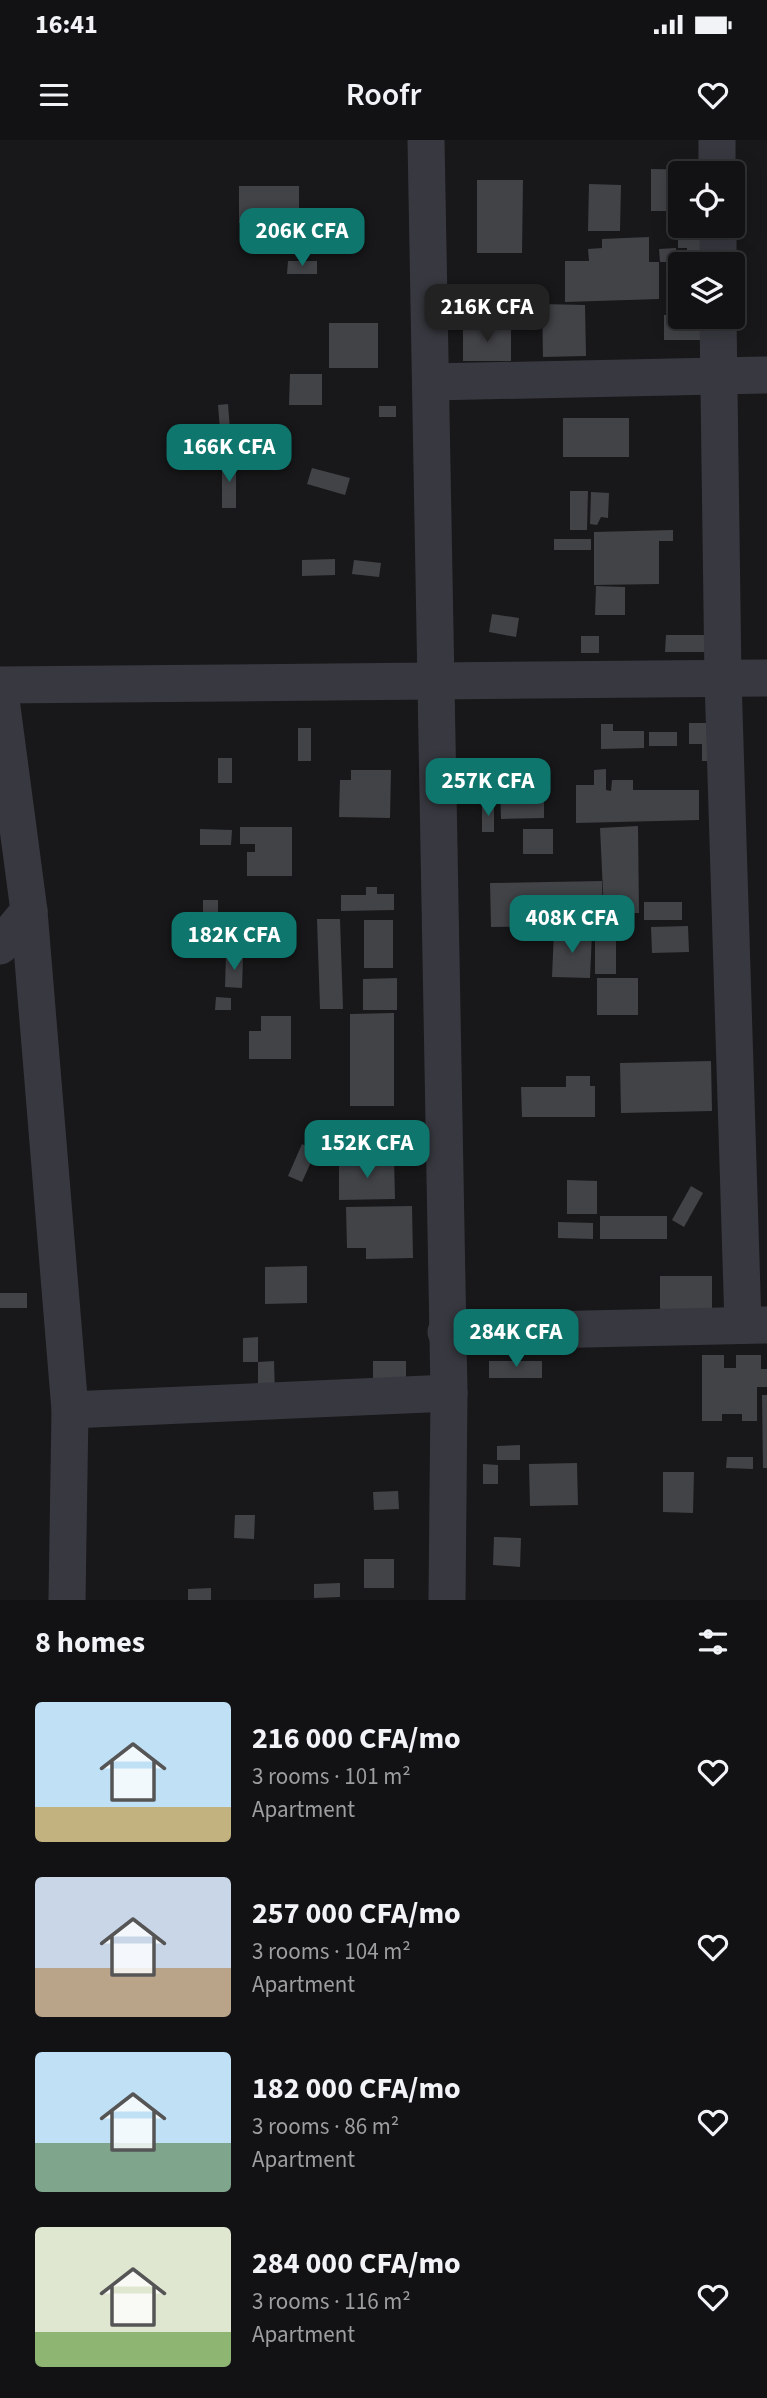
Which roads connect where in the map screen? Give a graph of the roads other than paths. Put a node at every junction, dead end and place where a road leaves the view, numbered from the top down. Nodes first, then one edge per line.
1 (426, 140) edge
2 (717, 140) edge
3 (718, 161) edge
4 (718, 329) edge
5 (767, 374) edge
6 (718, 375) junction
7 (430, 382) junction
8 (767, 678) edge
9 (723, 679) junction
10 (433, 681) junction
11 (0, 685) edge
12 (0, 692) edge
13 (29, 911) junction
14 (0, 946) edge
15 (755, 1325) edge
16 (446, 1332) junction
17 (449, 1393) junction
18 (70, 1410) junction
19 (67, 1600) edge
20 (447, 1600) edge

1 - 7 street
2 - 3 street
4 - 6 street
5 - 6 street
6 - 7 street
6 - 9 street
7 - 10 street
8 - 9 street
9 - 10 street
9 - 15 street
10 - 11 street
10 - 16 street
12 - 13 street
13 - 14 street
13 - 18 street
15 - 16 street
16 - 17 street
17 - 18 street
17 - 20 street
18 - 19 street

